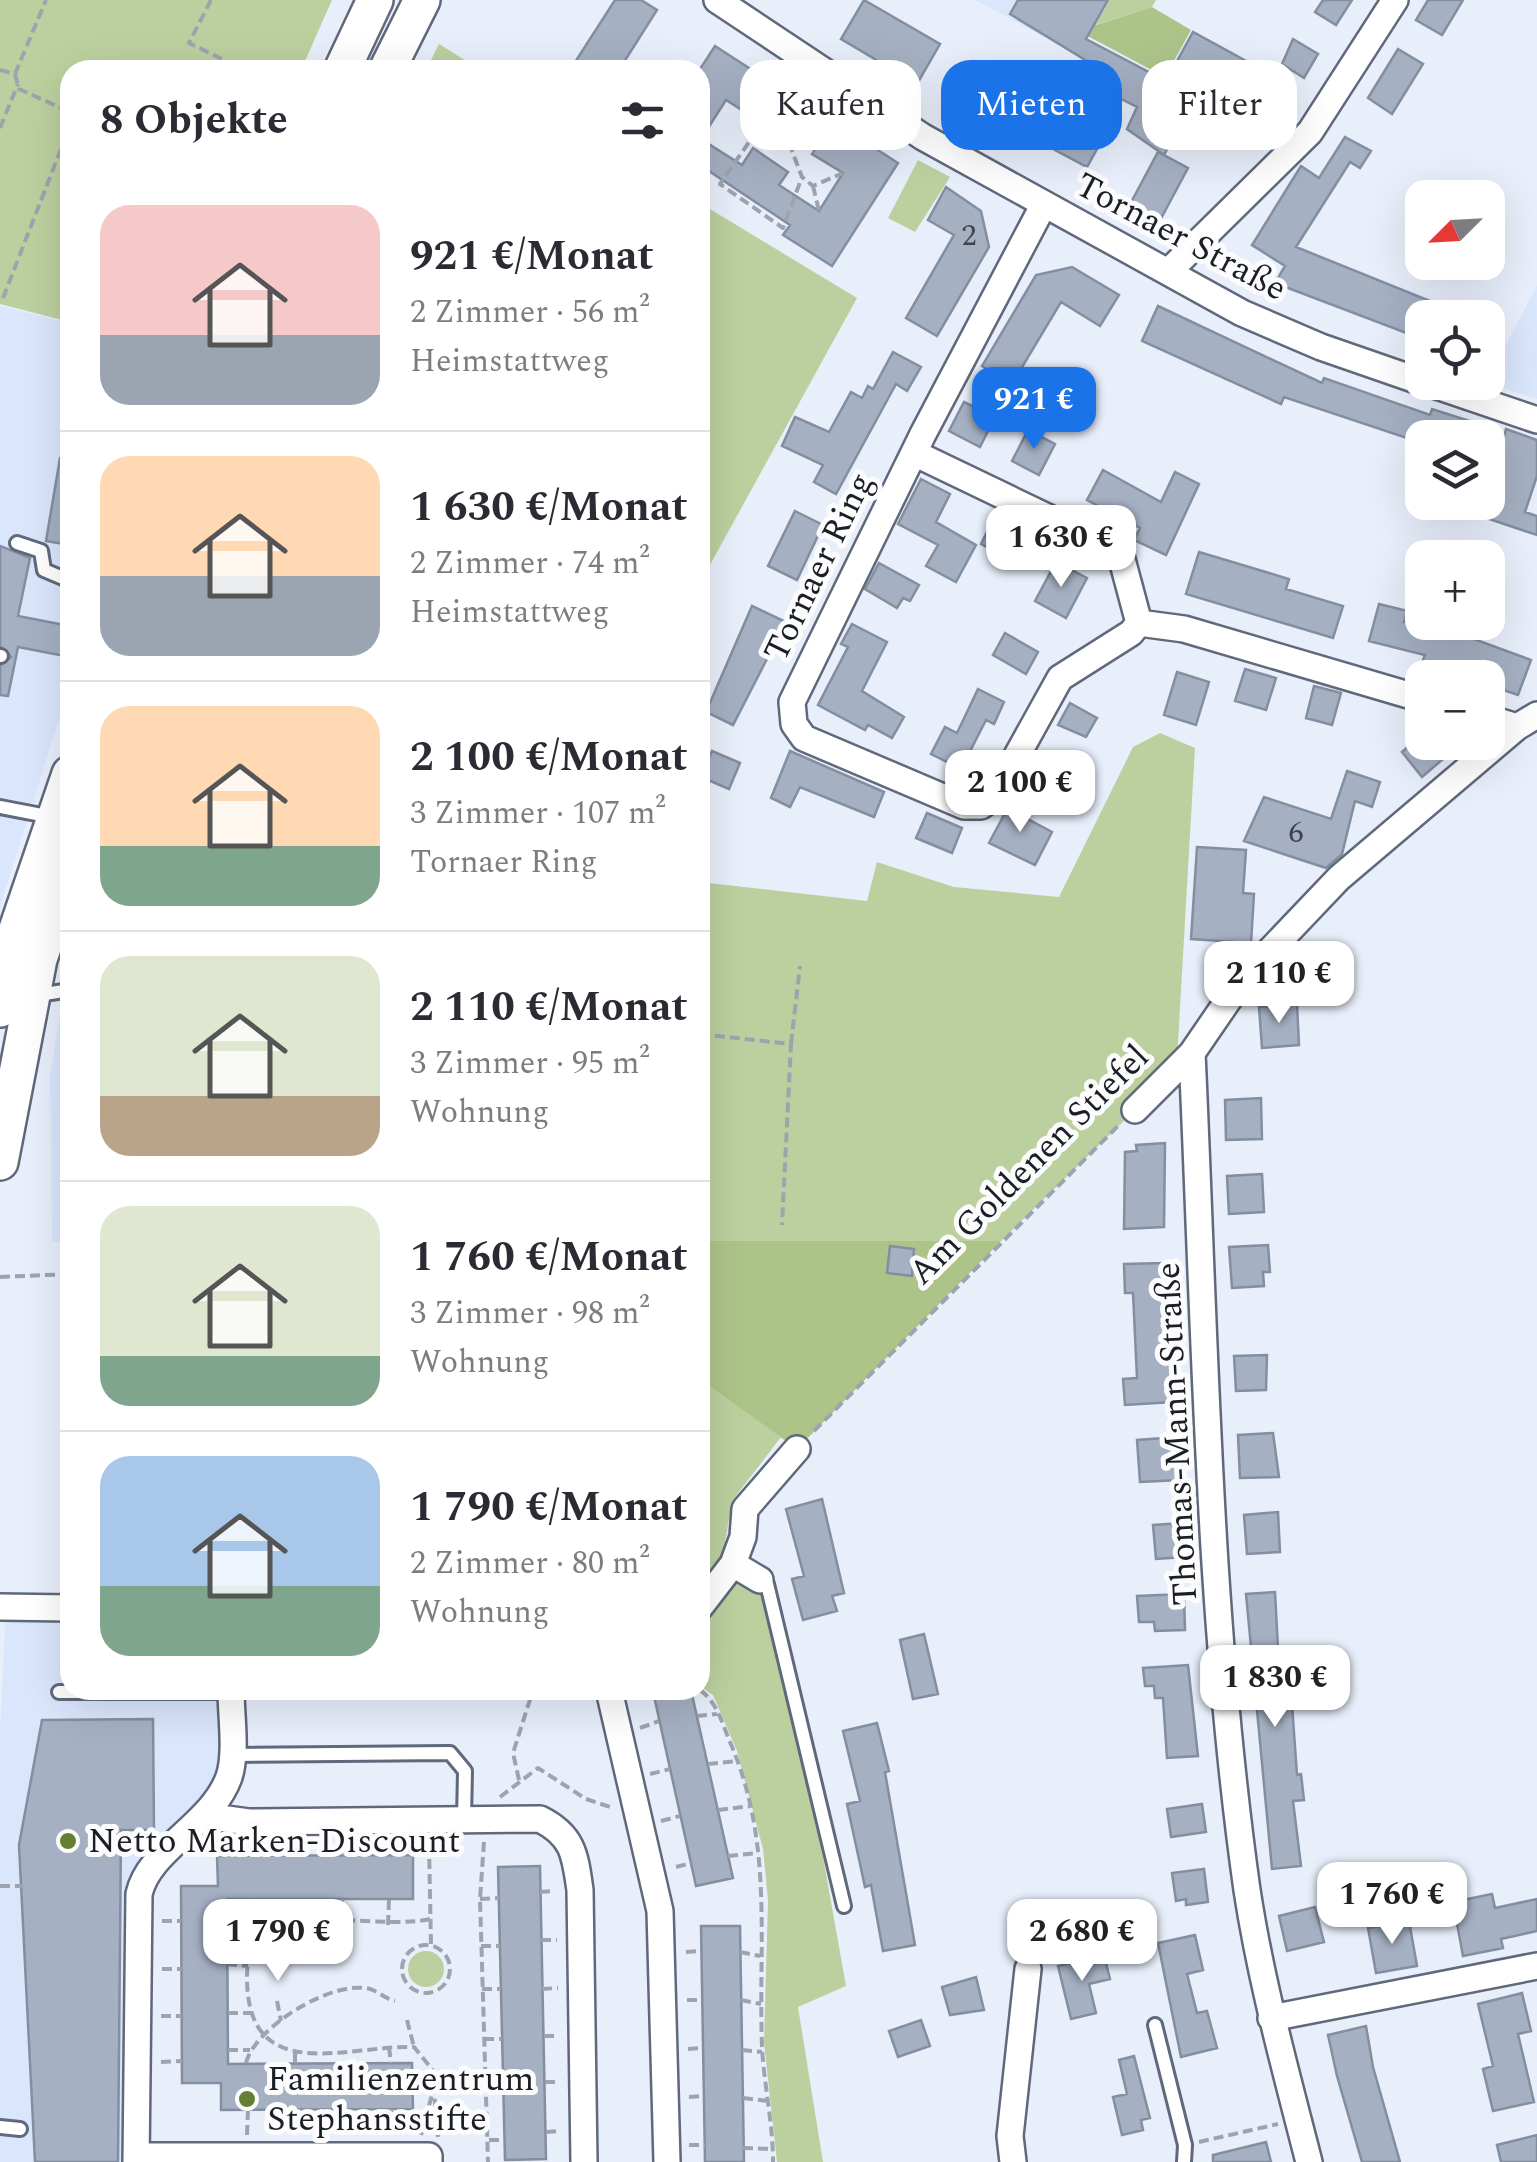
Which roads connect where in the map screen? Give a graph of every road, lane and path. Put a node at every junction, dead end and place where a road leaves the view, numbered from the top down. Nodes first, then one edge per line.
1 (46, 0) edge
2 (211, 0) edge
3 (375, 0) edge
4 (422, 0) edge
5 (717, 0) edge
6 (1394, 0) edge
7 (224, 60) edge
8 (347, 60) edge
9 (392, 60) edge
10 (803, 60) edge
11 (0, 70) edge
12 (15, 74) junction
13 (18, 84) junction
14 (60, 108) edge
15 (0, 128) edge
16 (921, 132) edge
17 (744, 150) edge
18 (792, 150) edge
19 (60, 152) edge
20 (843, 173) dead end
21 (802, 177) junction
22 (813, 186) junction
23 (1044, 204) junction
24 (818, 211) dead end
25 (1168, 272) junction
26 (3, 298) dead end
27 (1405, 375) edge
28 (1478, 400) edge
29 (1537, 420) edge
30 (914, 452) junction
31 (17, 543) dead end
32 (60, 577) edge
33 (1139, 623) junction
34 (1405, 694) edge
35 (1527, 721) edge
36 (60, 803) edge
37 (0, 807) edge
38 (55, 818) junction
39 (60, 893) edge
40 (800, 966) dead end
41 (60, 992) edge
42 (16, 1002) edge
43 (710, 1035) edge
44 (791, 1044) junction
45 (1192, 1054) junction
46 (1134, 1110) joint
47 (0, 1162) edge
48 (782, 1225) dead end
49 (60, 1274) edge
50 (0, 1277) edge
51 (797, 1449) joint
52 (733, 1564) junction
53 (760, 1580) joint
54 (710, 1594) edge
55 (0, 1608) edge
56 (60, 1608) edge
57 (710, 1698) edge
58 (231, 1700) edge
59 (531, 1700) edge
60 (611, 1700) edge
61 (718, 1714) junction
62 (697, 1716) dead end
63 (231, 1756) junction
64 (738, 1761) junction
65 (708, 1764) dead end
66 (519, 1780) junction
67 (500, 1797) dead end
68 (751, 1806) junction
69 (615, 1808) dead end
70 (718, 1810) dead end
71 (206, 1816) junction
72 (429, 1820) junction
73 (464, 1820) junction
74 (484, 1850) dead end
75 (760, 1853) junction
76 (728, 1856) dead end
77 (0, 1886) edge
78 (23, 1886) dead end
79 (389, 1898) dead end
80 (498, 1898) dead end
81 (252, 1899) dead end
82 (292, 1899) dead end
83 (342, 1899) dead end
84 (480, 1899) junction
85 (844, 1906) dead end
86 (227, 1914) dead end
87 (246, 1915) junction
88 (430, 1919) junction
89 (182, 1920) dead end
90 (292, 1920) junction
91 (165, 1921) dead end
92 (342, 1922) junction
93 (388, 1925) junction
94 (257, 1936) junction
95 (431, 1945) junction
96 (481, 1946) junction
97 (500, 1946) dead end
98 (740, 1952) dead end
99 (277, 1953) dead end
100 (762, 1957) junction
101 (228, 1964) dead end
102 (248, 1966) junction
103 (1537, 1966) edge
104 (182, 1968) dead end
105 (159, 1969) dead end
106 (1028, 1969) dead end
107 (500, 1988) dead end
108 (482, 1989) junction
109 (277, 2000) dead end
110 (741, 2000) dead end
111 (395, 2001) dead end
112 (761, 2004) junction
113 (228, 2013) dead end
114 (252, 2014) junction
115 (162, 2016) dead end
116 (182, 2016) dead end
117 (1270, 2018) junction
118 (406, 2020) dead end
119 (281, 2021) junction
120 (1154, 2025) dead end
121 (262, 2032) junction
122 (484, 2039) junction
123 (502, 2039) dead end
124 (389, 2046) junction
125 (414, 2047) junction
126 (228, 2050) dead end
127 (250, 2050) junction
128 (742, 2050) dead end
129 (762, 2052) junction
130 (295, 2053) junction
131 (340, 2054) junction
132 (182, 2061) dead end
133 (164, 2062) dead end
134 (390, 2063) dead end
135 (246, 2064) dead end
136 (294, 2064) dead end
137 (342, 2064) dead end
138 (545, 2082) dead end
139 (559, 2082) dead end
140 (434, 2086) junction
141 (485, 2086) junction
142 (503, 2086) dead end
143 (743, 2098) dead end
144 (768, 2101) junction
145 (1298, 2119) junction
146 (0, 2127) edge
147 (20, 2128) dead end
148 (546, 2132) dead end
149 (557, 2132) dead end
150 (488, 2140) junction
151 (504, 2140) dead end
152 (1185, 2145) junction
153 (743, 2148) dead end
154 (773, 2149) junction
155 (425, 2158) edge
156 (136, 2159) edge
157 (488, 2162) edge
158 (584, 2162) edge
159 (667, 2162) edge
160 (773, 2162) edge
161 (1013, 2162) edge
162 (1184, 2162) edge
163 (1309, 2162) edge

1 - 12 path
2 - 7 path
3 - 8 main road
4 - 9 main road
5 - 10 street, Tornaer Straße
6 - 25 street
11 - 12 path
12 - 13 path
13 - 14 path
13 - 15 path
16 - 23 street, Tornaer Straße
17 - 21 path
18 - 21 path
19 - 26 path
20 - 22 path
21 - 22 path
22 - 24 path
23 - 25 street, Tornaer Straße
23 - 30 street, Tornaer Ring
25 - 27 street, Tornaer Straße
28 - 29 street, Tornaer Straße
30 - 33 street
30 - 33 street, Tornaer Ring
31 - 32 lane
33 - 34 street
35 - 45 street, Am Goldenen Stiefel
36 - 38 main road
37 - 38 lane
38 - 42 main road
39 - 42 main road
40 - 44 path
41 - 42 lane
42 - 47 main road
43 - 44 path
44 - 48 path
45 - 46 street, Am Goldenen Stiefel
45 - 117 street, Thomas-Mann-Straße
46 - 51 path, Am Goldenen Stiefel
49 - 50 path
51 - 52 street
52 - 53 street
52 - 54 street
53 - 85 lane
55 - 56 street
57 - 61 path
58 - 63 street
59 - 66 path
60 - 159 street
61 - 62 path
61 - 64 path
63 - 71 street
63 - 73 lane
64 - 65 path
64 - 68 path
66 - 67 path
66 - 69 path
68 - 70 path
68 - 75 path
71 - 72 street
71 - 156 street
72 - 73 street
72 - 88 path
73 - 158 street
74 - 84 path
75 - 76 path
75 - 100 path
77 - 78 path
79 - 93 path
80 - 84 path
81 - 87 path
82 - 90 path
83 - 92 path
84 - 96 path
86 - 87 path
87 - 94 path
88 - 93 path
88 - 95 path
89 - 91 path
90 - 92 path
90 - 94 path
92 - 93 path
94 - 99 path
94 - 102 path
95 - 95 path
96 - 97 path
96 - 108 path
98 - 100 path
100 - 112 path
101 - 102 path
102 - 114 path
103 - 117 street
104 - 105 path
106 - 161 street
107 - 108 path
108 - 122 path
109 - 119 path
110 - 112 path
111 - 119 path
112 - 129 path
113 - 114 path
114 - 121 path
115 - 116 path
117 - 145 street, Thomas-Mann-Straße
118 - 125 path
119 - 121 path
120 - 152 lane
121 - 127 path
121 - 130 path
122 - 123 path
122 - 141 path
124 - 125 path
124 - 131 path
124 - 134 path
125 - 140 path
126 - 127 path
127 - 135 path
128 - 129 path
129 - 144 path
130 - 131 path
130 - 136 path
131 - 137 path
132 - 133 path
138 - 139 path
140 - 155 path
140 - 155 path
141 - 142 path
141 - 150 path
143 - 144 path
144 - 154 path
145 - 152 path
145 - 163 street, Thomas-Mann-Straße
146 - 147 lane
148 - 149 path
150 - 151 path
150 - 157 path
152 - 162 lane
153 - 154 path
154 - 160 path
155 - 156 street

